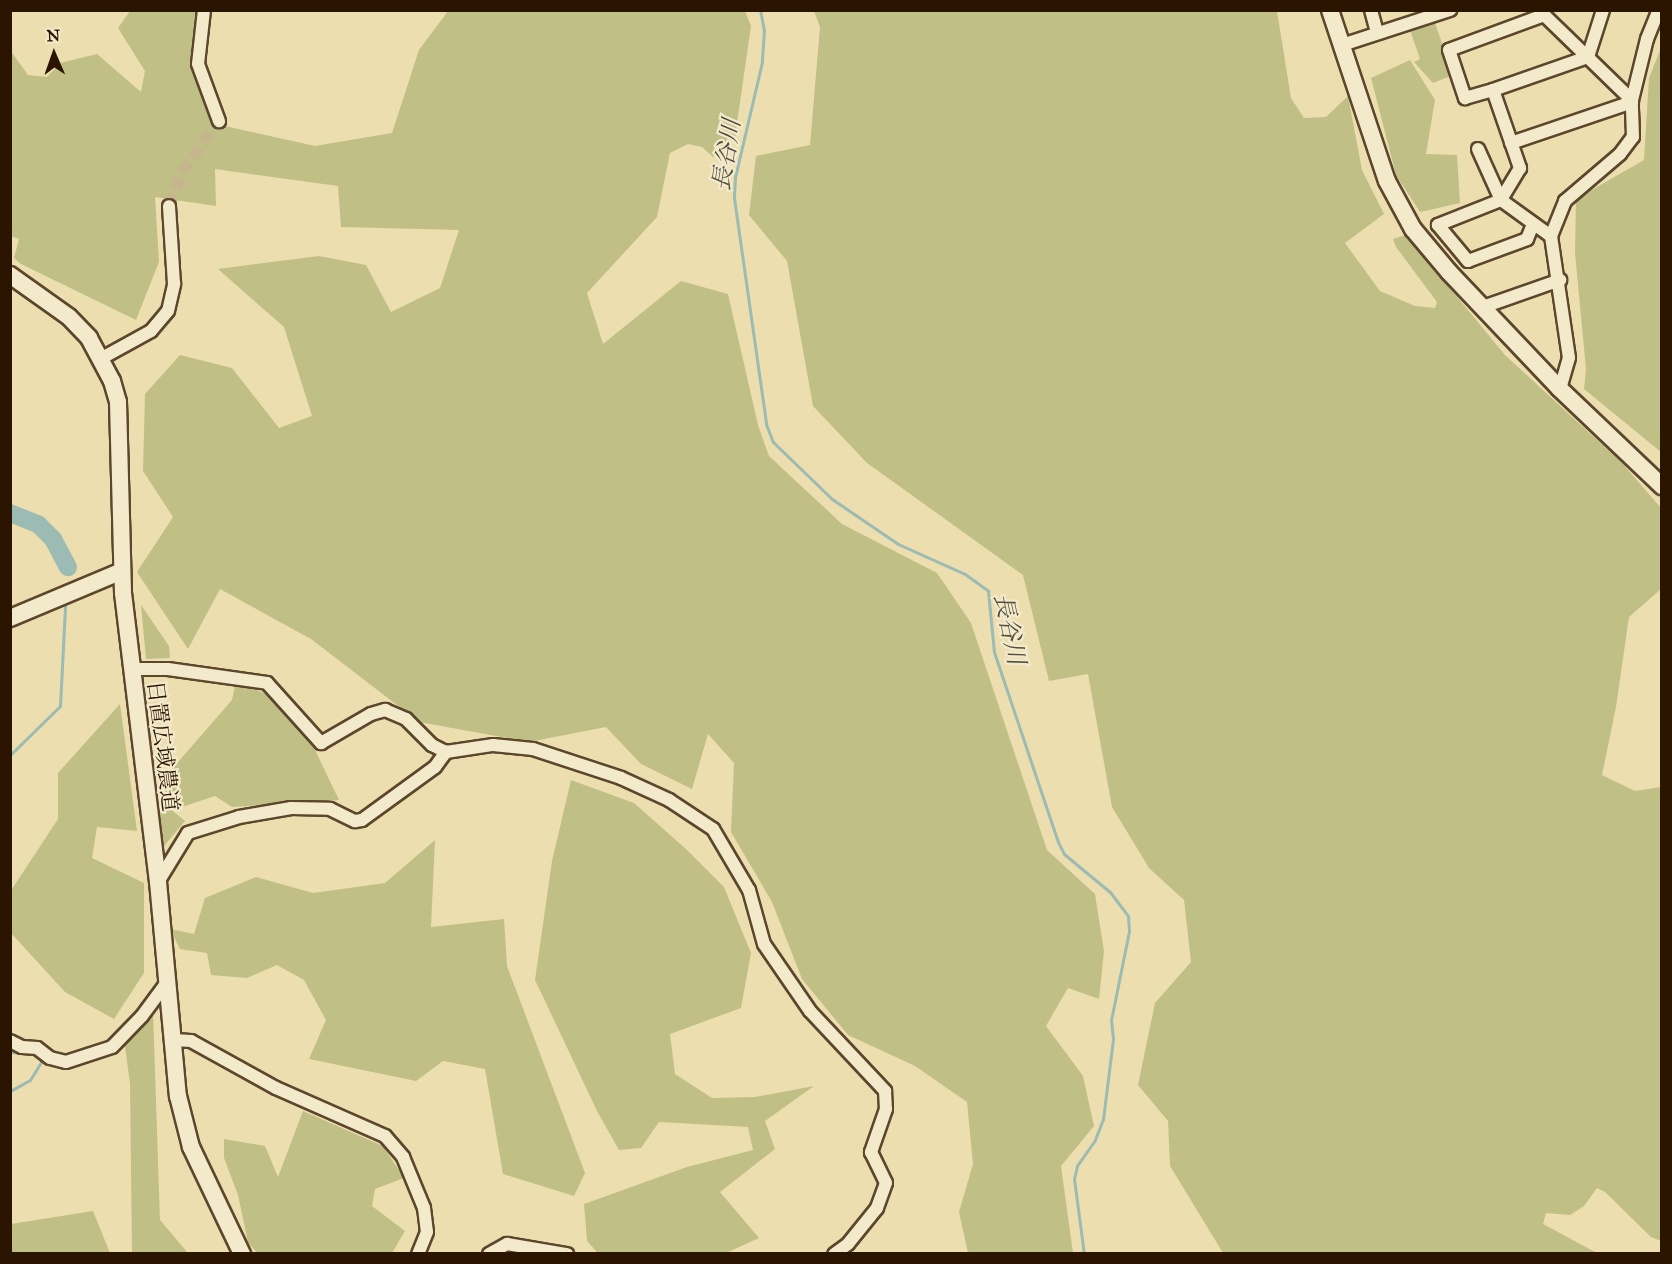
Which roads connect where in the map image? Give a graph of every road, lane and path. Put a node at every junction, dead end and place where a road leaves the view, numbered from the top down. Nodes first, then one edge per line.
1 (204, 10) edge
2 (1330, 10) edge
3 (1371, 10) edge
4 (1450, 10) edge
5 (1603, 10) edge
6 (1659, 10) edge
7 (1542, 13) edge
8 (1377, 33) junction
9 (1342, 45) junction
10 (1588, 57) junction
11 (1493, 90) junction
12 (1632, 101) junction
13 (219, 121) dead end
14 (1511, 143) junction
15 (1478, 149) dead end
16 (1501, 200) junction
17 (169, 206) tunnel mouth
18 (1533, 224) junction
19 (1551, 236) junction
20 (10, 275) edge
21 (1560, 280) junction
22 (1483, 307) junction
23 (102, 357) junction
24 (1560, 389) junction
25 (1662, 486) edge
26 (122, 571) junction
27 (10, 618) edge
28 (130, 669) junction
29 (447, 752) junction
30 (158, 882) junction
31 (168, 981) junction
32 (174, 1040) junction
33 (10, 1041) edge
34 (242, 1254) edge
35 (418, 1254) edge
36 (489, 1254) edge
37 (567, 1254) edge
38 (834, 1254) edge

1 - 13 street
2 - 9 street
3 - 8 street
4 - 8 street
5 - 10 street
6 - 12 street
7 - 10 street
7 - 11 street
8 - 9 street
9 - 22 street
10 - 11 street
10 - 12 street
11 - 14 street
12 - 14 street
12 - 19 street
14 - 16 street
15 - 16 street
16 - 18 street
16 - 18 street
17 - 23 street
18 - 19 street
19 - 21 street
20 - 23 street, 日置広域農道
21 - 22 street
21 - 24 street
22 - 24 street
23 - 26 street, 日置広域農道
24 - 25 street
26 - 27 street
26 - 28 street, 日置広域農道
28 - 29 street
28 - 30 street, 日置広域農道
29 - 30 street
29 - 38 street
30 - 31 street, 日置広域農道
31 - 32 street, 日置広域農道
31 - 33 street
32 - 34 street, 日置広域農道
32 - 35 street
36 - 37 street

